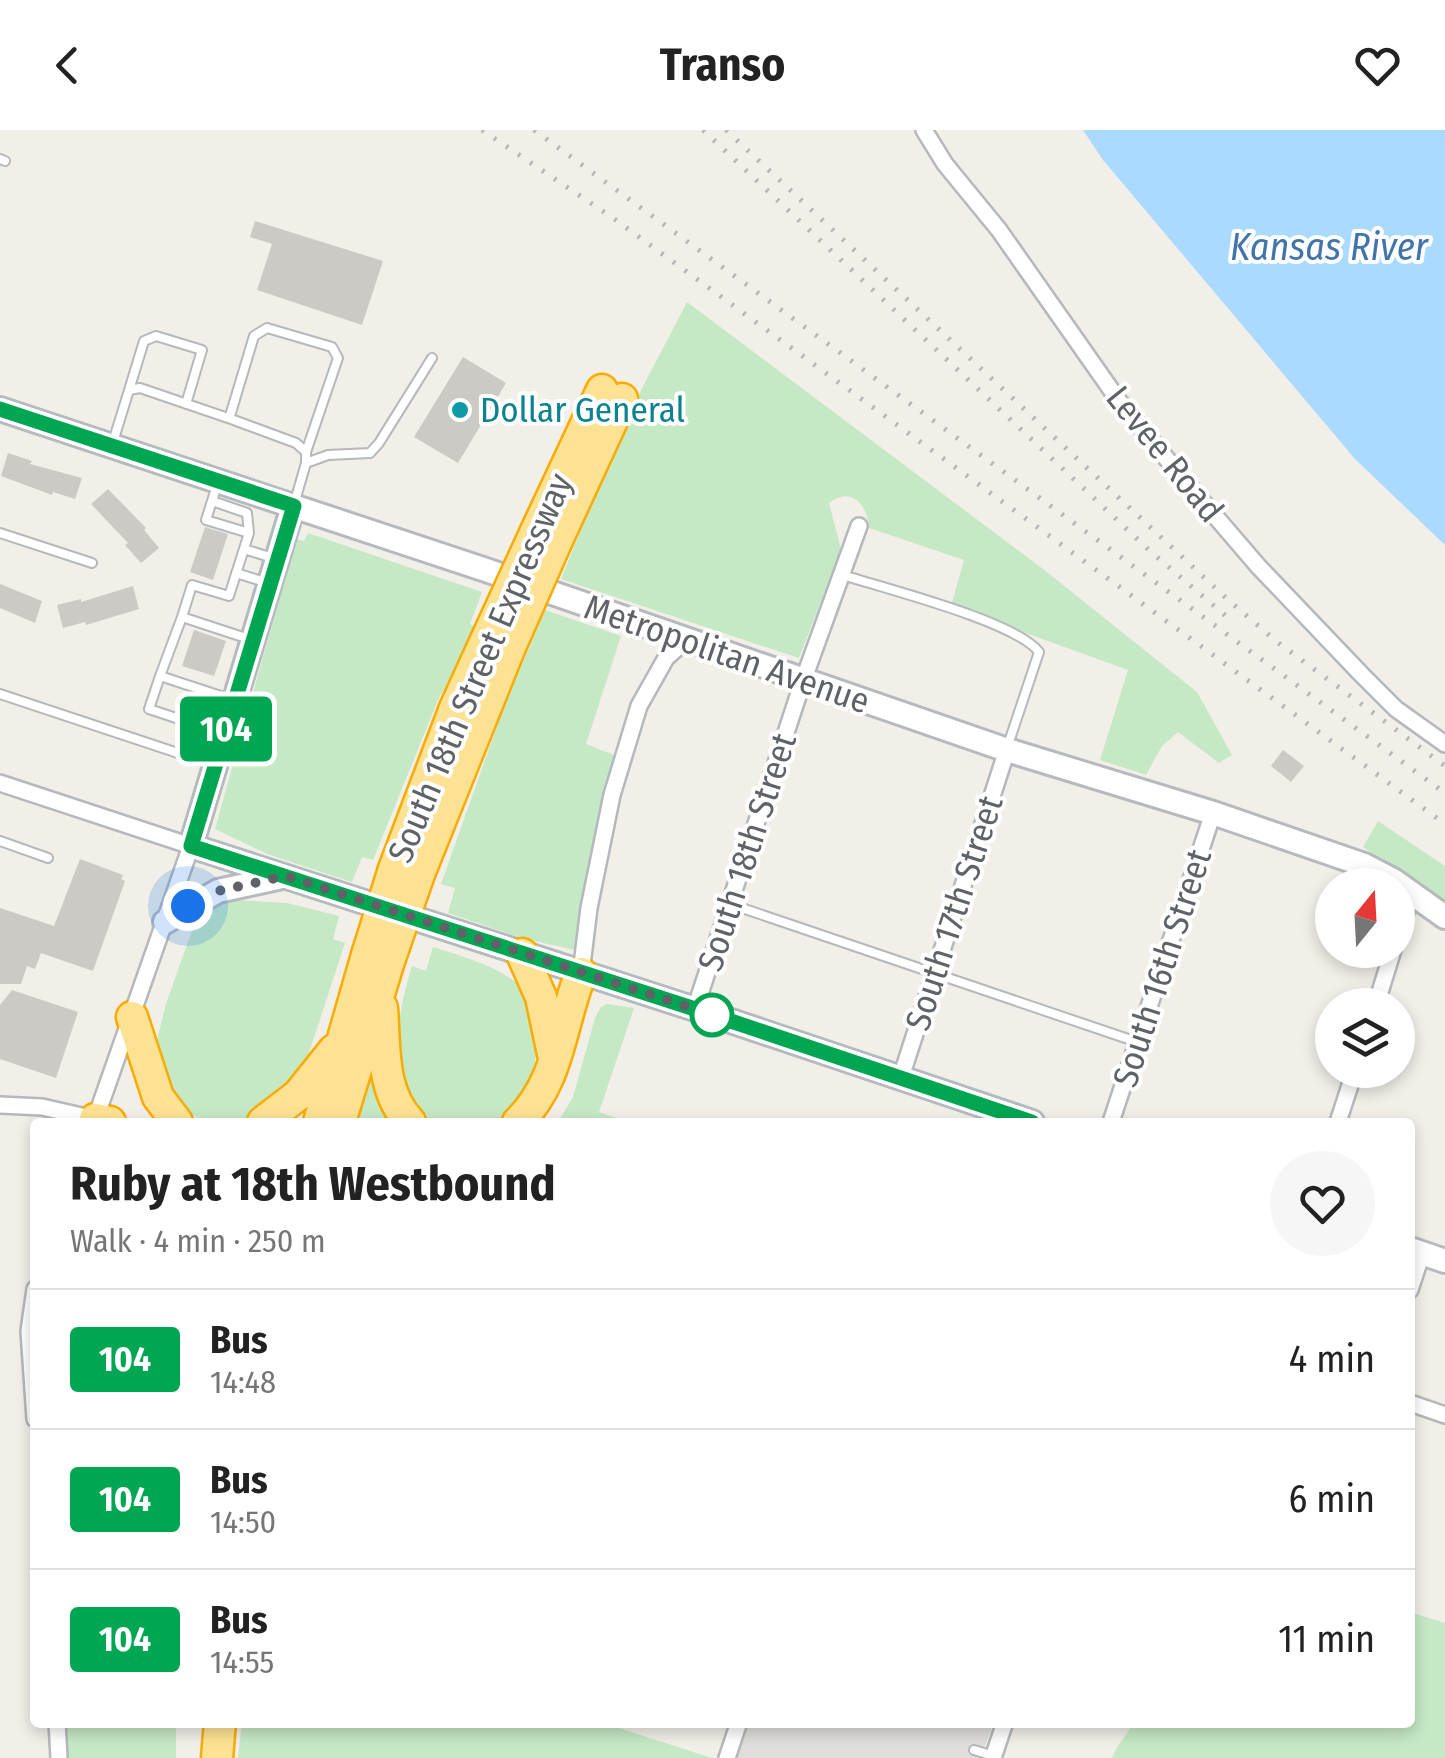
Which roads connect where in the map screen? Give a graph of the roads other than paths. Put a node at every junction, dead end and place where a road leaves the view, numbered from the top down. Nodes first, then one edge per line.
1 (924, 130) edge
2 (171, 340) junction
3 (185, 345) junction
4 (168, 350) dead end
5 (182, 355) dead end
6 (432, 358) dead end
7 (128, 390) junction
8 (612, 394) dead end
9 (186, 404) junction
10 (0, 410) edge
11 (232, 420) junction
12 (112, 446) junction
13 (306, 452) junction
14 (306, 463) junction
15 (215, 491) junction
16 (294, 506) junction
17 (859, 526) dead end
18 (0, 533) edge
19 (249, 533) junction
20 (244, 550) junction
21 (277, 560) junction
22 (92, 563) dead end
23 (236, 572) junction
24 (843, 576) junction
25 (270, 584) junction
26 (182, 617) junction
27 (686, 640) junction
28 (253, 641) junction
29 (160, 676) junction
30 (804, 680) junction
31 (205, 691) junction
32 (0, 694) edge
33 (235, 700) junction
34 (196, 716) junction
35 (227, 725) junction
36 (1445, 744) edge
37 (1007, 750) junction
38 (216, 765) junction
39 (0, 782) edge
40 (1213, 813) junction
41 (0, 841) edge
42 (191, 846) junction
43 (48, 858) dead end
44 (1369, 868) edge
45 (286, 876) junction
46 (1415, 896) edge
47 (730, 904) junction
48 (1445, 917) edge
49 (165, 922) junction
50 (522, 954) junction
51 (379, 969) junction
52 (934, 972) junction
53 (580, 973) junction
54 (695, 1009) junction
55 (132, 1017) junction
56 (342, 1040) junction
57 (1140, 1042) junction
58 (555, 1066) junction
59 (901, 1077) junction
60 (1349, 1088) edge
61 (0, 1104) edge
62 (86, 1118) edge
63 (101, 1118) edge
64 (174, 1118) edge
65 (268, 1118) edge
66 (320, 1118) edge
67 (341, 1118) edge
68 (406, 1118) edge
69 (521, 1118) edge
70 (546, 1118) edge
71 (1020, 1118) edge
72 (1113, 1118) edge
73 (1339, 1118) edge
74 (1416, 1251) edge
75 (1445, 1261) edge
76 (30, 1319) edge
77 (30, 1356) edge
78 (1415, 1405) edge
79 (1445, 1415) edge
80 (58, 1728) edge
81 (198, 1728) edge
82 (220, 1728) edge
83 (737, 1728) edge
84 (1003, 1728) edge
85 (974, 1750) dead end
86 (994, 1757) edge
87 (60, 1758) edge
88 (196, 1758) edge
89 (217, 1758) edge
90 (727, 1758) edge

1 - 36 street, Levee Road
2 - 3 lane
2 - 4 lane
2 - 7 lane
3 - 5 lane
3 - 9 lane
6 - 14 lane
7 - 9 lane
7 - 12 lane
8 - 51 highway, South 18th Street Expressway, bridge
9 - 11 lane
10 - 12 main road, Metropolitan Avenue
11 - 13 lane
11 - 13 lane
12 - 15 main road, Metropolitan Avenue
13 - 14 lane
14 - 16 lane
15 - 16 main road, Metropolitan Avenue
15 - 19 lane
15 - 19 lane
16 - 21 main road
16 - 27 main road, Metropolitan Avenue
17 - 24 street, South 18th Street
18 - 22 lane
19 - 20 lane
20 - 21 lane
20 - 23 lane
21 - 25 main road
23 - 25 lane
23 - 26 lane
24 - 30 street, South 18th Street
24 - 37 lane
25 - 28 main road
26 - 28 lane
26 - 29 lane
27 - 30 main road, Metropolitan Avenue
27 - 53 street
28 - 33 main road
29 - 31 lane
29 - 34 lane
30 - 37 main road, Metropolitan Avenue
30 - 47 street, South 18th Street
31 - 33 lane
31 - 34 lane
32 - 38 lane
33 - 35 main road
34 - 35 lane
35 - 38 main road
37 - 40 main road, Metropolitan Avenue
37 - 52 street, South 17th Street
38 - 42 main road
39 - 42 street
40 - 44 main road, Metropolitan Avenue
40 - 57 street, South 16th Street
41 - 43 lane
42 - 45 main road
42 - 49 street
45 - 49 main road
45 - 50 main road
46 - 48 main road, Metropolitan Avenue
47 - 52 lane
47 - 54 street, South 18th Street
49 - 55 street
50 - 53 main road
50 - 58 highway
51 - 56 highway, South 18th Street Expressway
51 - 67 highway, South 18th Street Expressway
51 - 68 highway
52 - 57 lane
52 - 59 street, South 17th Street
53 - 54 main road
53 - 58 highway
53 - 70 highway
54 - 59 main road
55 - 63 street
55 - 64 highway
56 - 65 highway
56 - 66 highway, South 18th Street Expressway
57 - 72 street, South 16th Street
58 - 69 highway
59 - 71 main road
60 - 73 street
61 - 62 street
74 - 75 main road
76 - 77 street
78 - 79 street
80 - 87 street
81 - 88 highway
82 - 89 highway
83 - 90 street
84 - 86 street
85 - 86 lane

